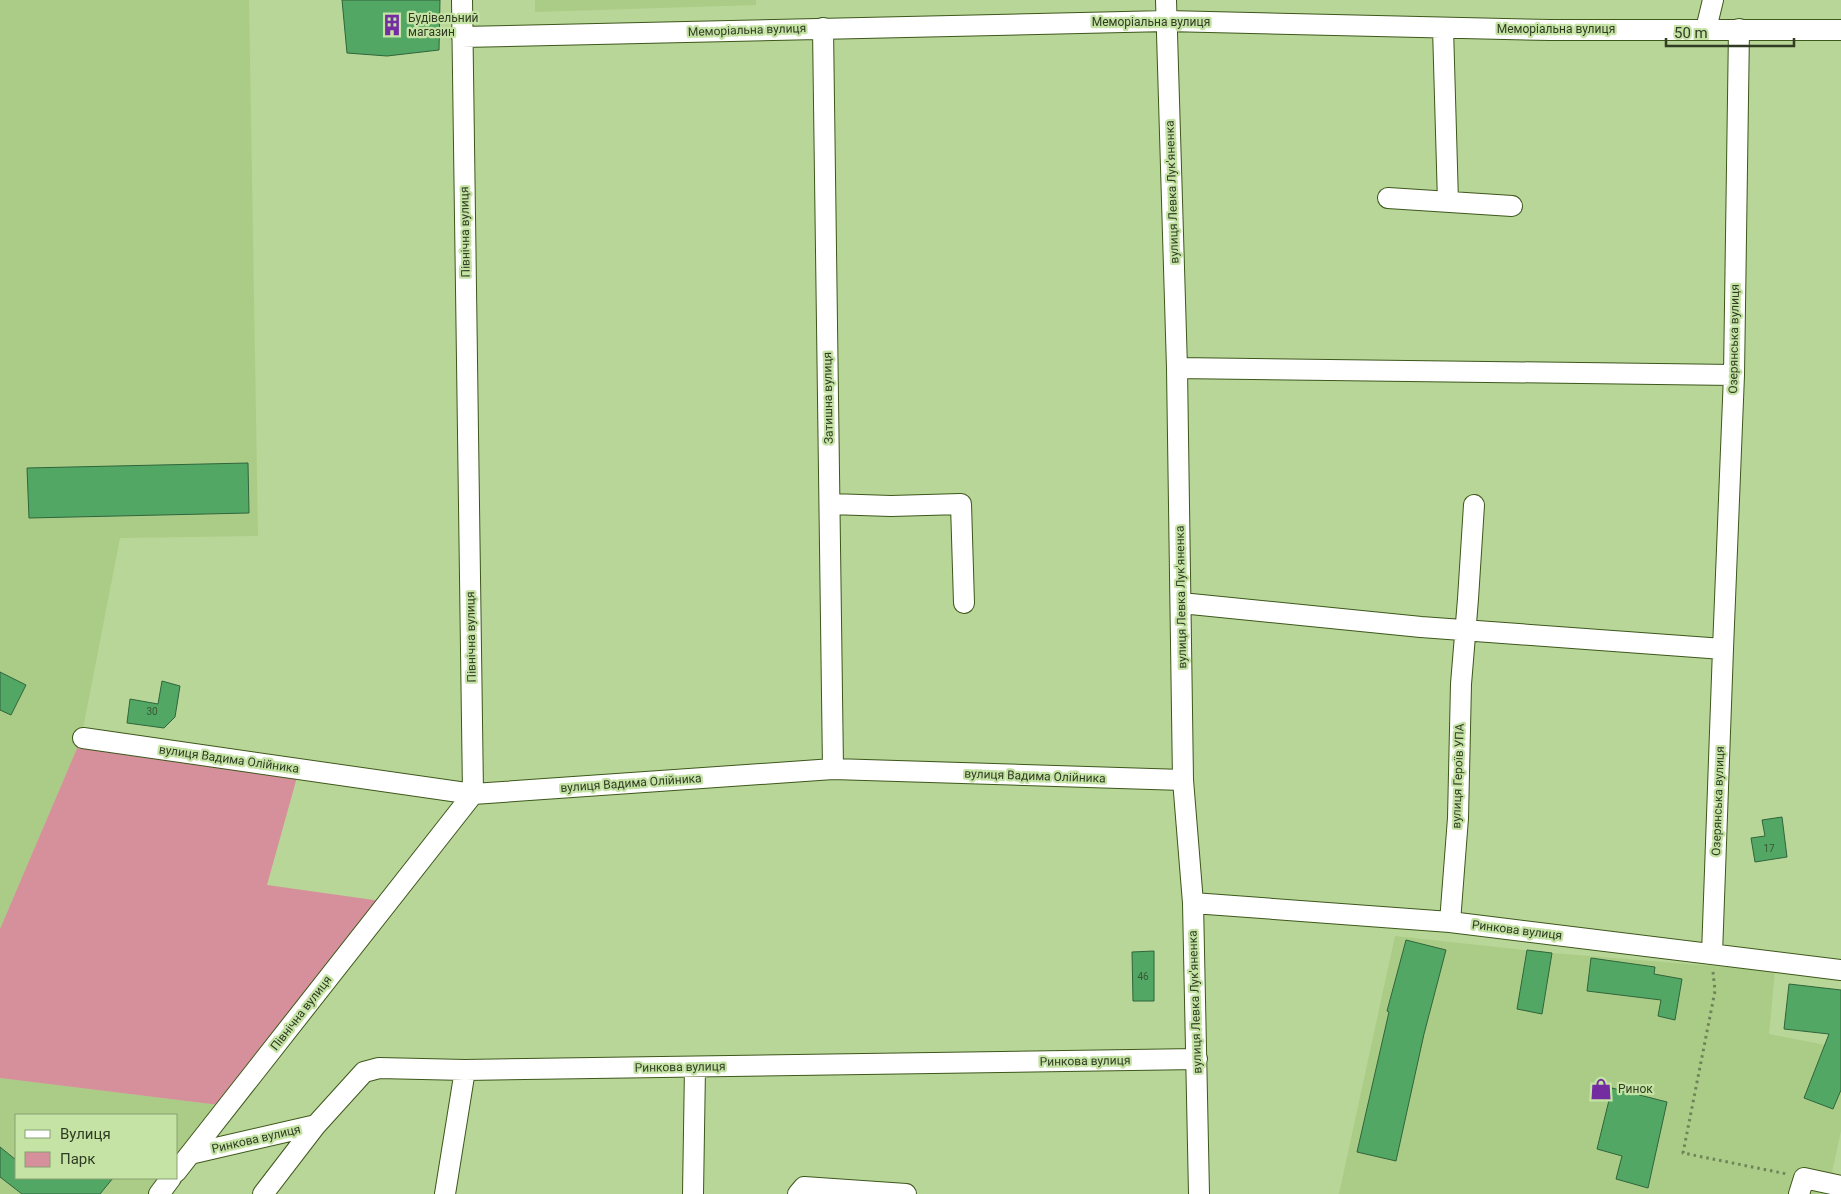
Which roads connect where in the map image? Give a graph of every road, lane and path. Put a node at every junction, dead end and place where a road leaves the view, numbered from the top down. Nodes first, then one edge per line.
1 (462, 0) edge
2 (1166, 0) edge
3 (1713, 0) edge
4 (1167, 21) junction
5 (823, 28) junction
6 (1443, 28) junction
7 (1706, 29) junction
8 (1739, 29) junction
9 (1841, 30) edge
10 (462, 37) junction
11 (1388, 198) dead end
12 (1448, 202) junction
13 (1512, 206) dead end
14 (1177, 368) junction
15 (1734, 375) junction
16 (830, 504) junction
17 (1474, 505) dead end
18 (964, 603) dead end
19 (1181, 603) junction
20 (1466, 630) junction
21 (1724, 649) junction
22 (83, 738) dead end
23 (833, 769) junction
24 (1183, 780) junction
25 (473, 794) junction
26 (1193, 903) junction
27 (1450, 922) junction
28 (1712, 954) junction
29 (1841, 970) edge
30 (1197, 1059) junction
31 (696, 1067) junction
32 (465, 1070) junction
33 (316, 1125) junction
34 (190, 1154) junction
35 (178, 1169) edge
36 (171, 1179) edge
37 (1802, 1186) edge
38 (1841, 1186) edge
39 (159, 1194) edge
40 (263, 1194) edge
41 (445, 1194) edge
42 (693, 1194) edge
43 (798, 1194) edge
44 (906, 1194) edge
45 (1199, 1194) edge

1 - 10 street, Північна вулиця
2 - 4 street, вулиця Левка Лук'яненка
3 - 7 street
4 - 5 street, Меморіальна вулиця
4 - 6 street, Меморіальна вулиця
4 - 14 street, вулиця Левка Лук'яненка
5 - 10 street, Меморіальна вулиця
5 - 16 street, Затишна вулиця
6 - 7 street, Меморіальна вулиця
6 - 12 street
7 - 8 street, Меморіальна вулиця
8 - 9 street, Меморіальна вулиця
8 - 15 street, Озерянська вулиця
10 - 25 street, Північна вулиця
11 - 12 street
12 - 13 street
14 - 15 street
14 - 19 street, вулиця Левка Лук'яненка
15 - 21 street, Озерянська вулиця
16 - 18 street
16 - 23 street, Затишна вулиця
17 - 20 street, вулиця Героїв УПА
19 - 20 street
19 - 24 street, вулиця Левка Лук'яненка
20 - 21 street
20 - 27 street, вулиця Героїв УПА
21 - 28 street, Озерянська вулиця
22 - 25 street, вулиця Вадима Олійника
23 - 24 street, вулиця Вадима Олійника
23 - 25 street, вулиця Вадима Олійника
24 - 26 street, вулиця Левка Лук'яненка
25 - 34 street, Північна вулиця
26 - 27 street, Ринкова вулиця
26 - 30 street, вулиця Левка Лук'яненка
27 - 28 street, Ринкова вулиця
28 - 29 street, Ринкова вулиця
28 - 37 path
30 - 31 street, Ринкова вулиця
30 - 45 street, вулиця Левка Лук'яненка
31 - 32 street, Ринкова вулиця
31 - 42 street
32 - 33 street, Ринкова вулиця
32 - 41 street
33 - 34 street, Ринкова вулиця
33 - 40 street
34 - 35 street, Північна вулиця
36 - 39 street
37 - 38 street
43 - 44 street

